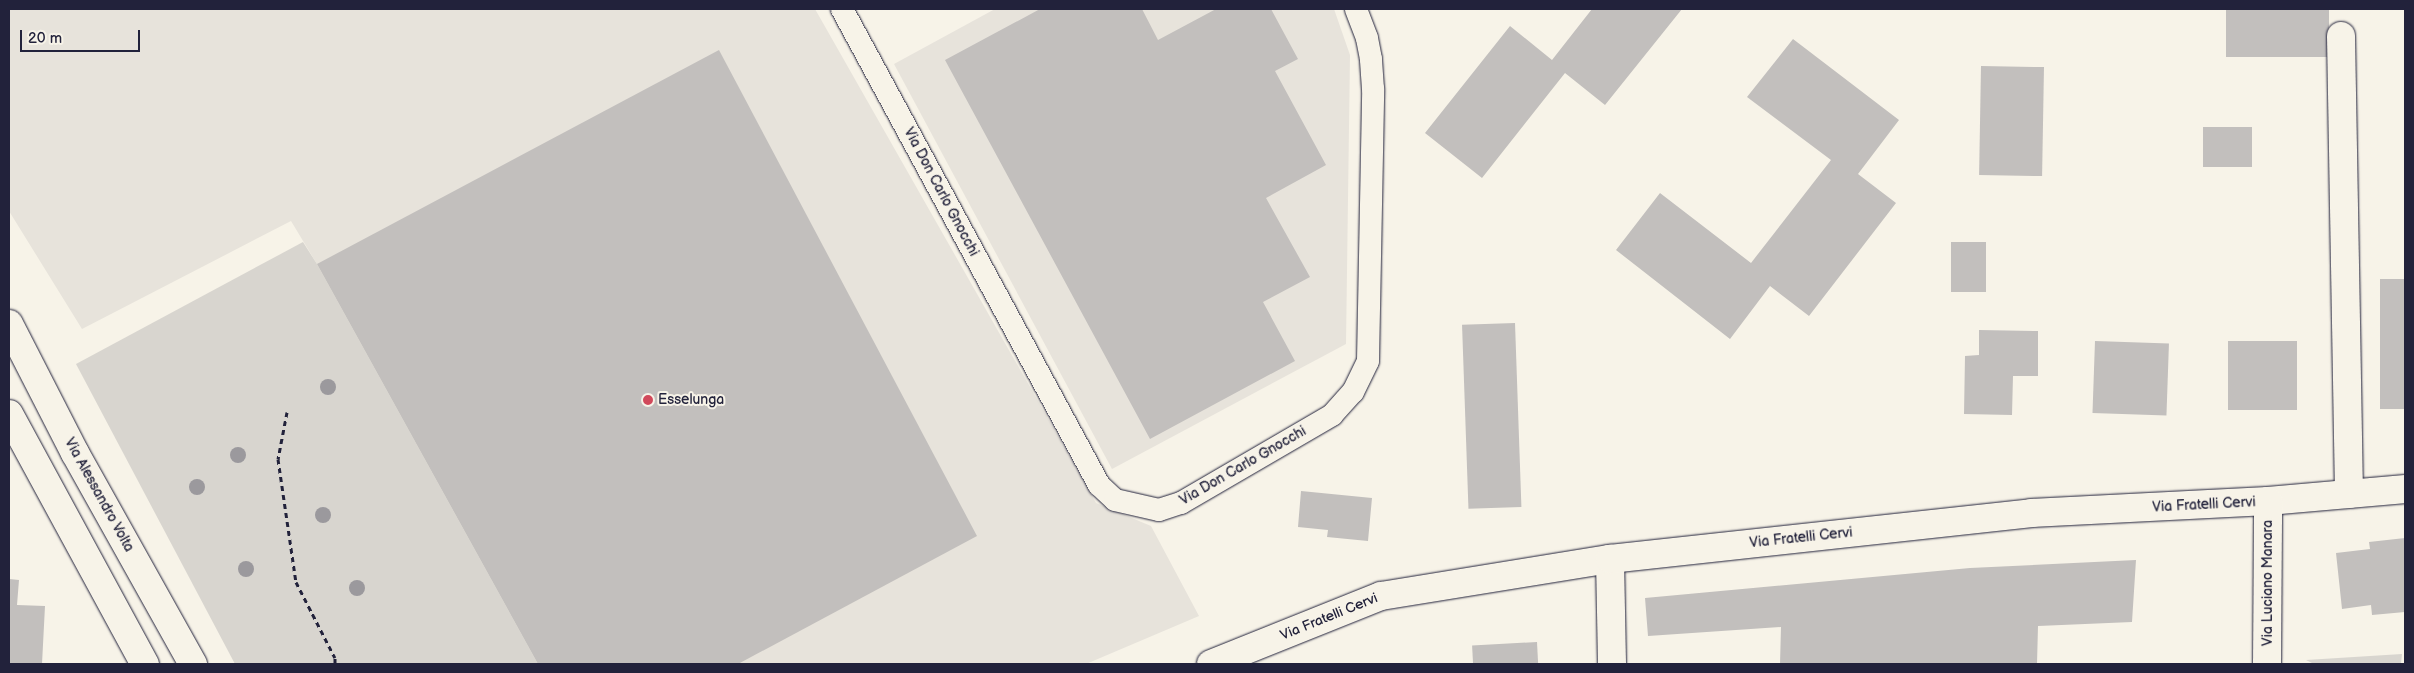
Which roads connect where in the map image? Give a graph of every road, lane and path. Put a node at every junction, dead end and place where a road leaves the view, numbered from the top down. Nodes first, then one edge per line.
1 (842, 9) edge
2 (1356, 9) edge
3 (2340, 36) dead end
4 (9, 324) edge
5 (287, 412) dead end
6 (9, 414) edge
7 (2405, 489) edge
8 (2349, 494) junction
9 (2268, 501) junction
10 (1610, 559) junction
11 (145, 664) edge
12 (193, 664) edge
13 (335, 664) edge
14 (1211, 664) edge
15 (1612, 664) edge
16 (2267, 664) edge

1 - 2 lane, Via Don Carlo Gnocchi
3 - 8 street
4 - 12 street, Via Alessandro Volta
5 - 13 path
6 - 11 street
7 - 8 street, Via Fratelli Cervi
8 - 9 street, Via Fratelli Cervi
9 - 10 street, Via Fratelli Cervi
9 - 16 street, Via Luciano Manara
10 - 14 street, Via Fratelli Cervi
10 - 15 street

